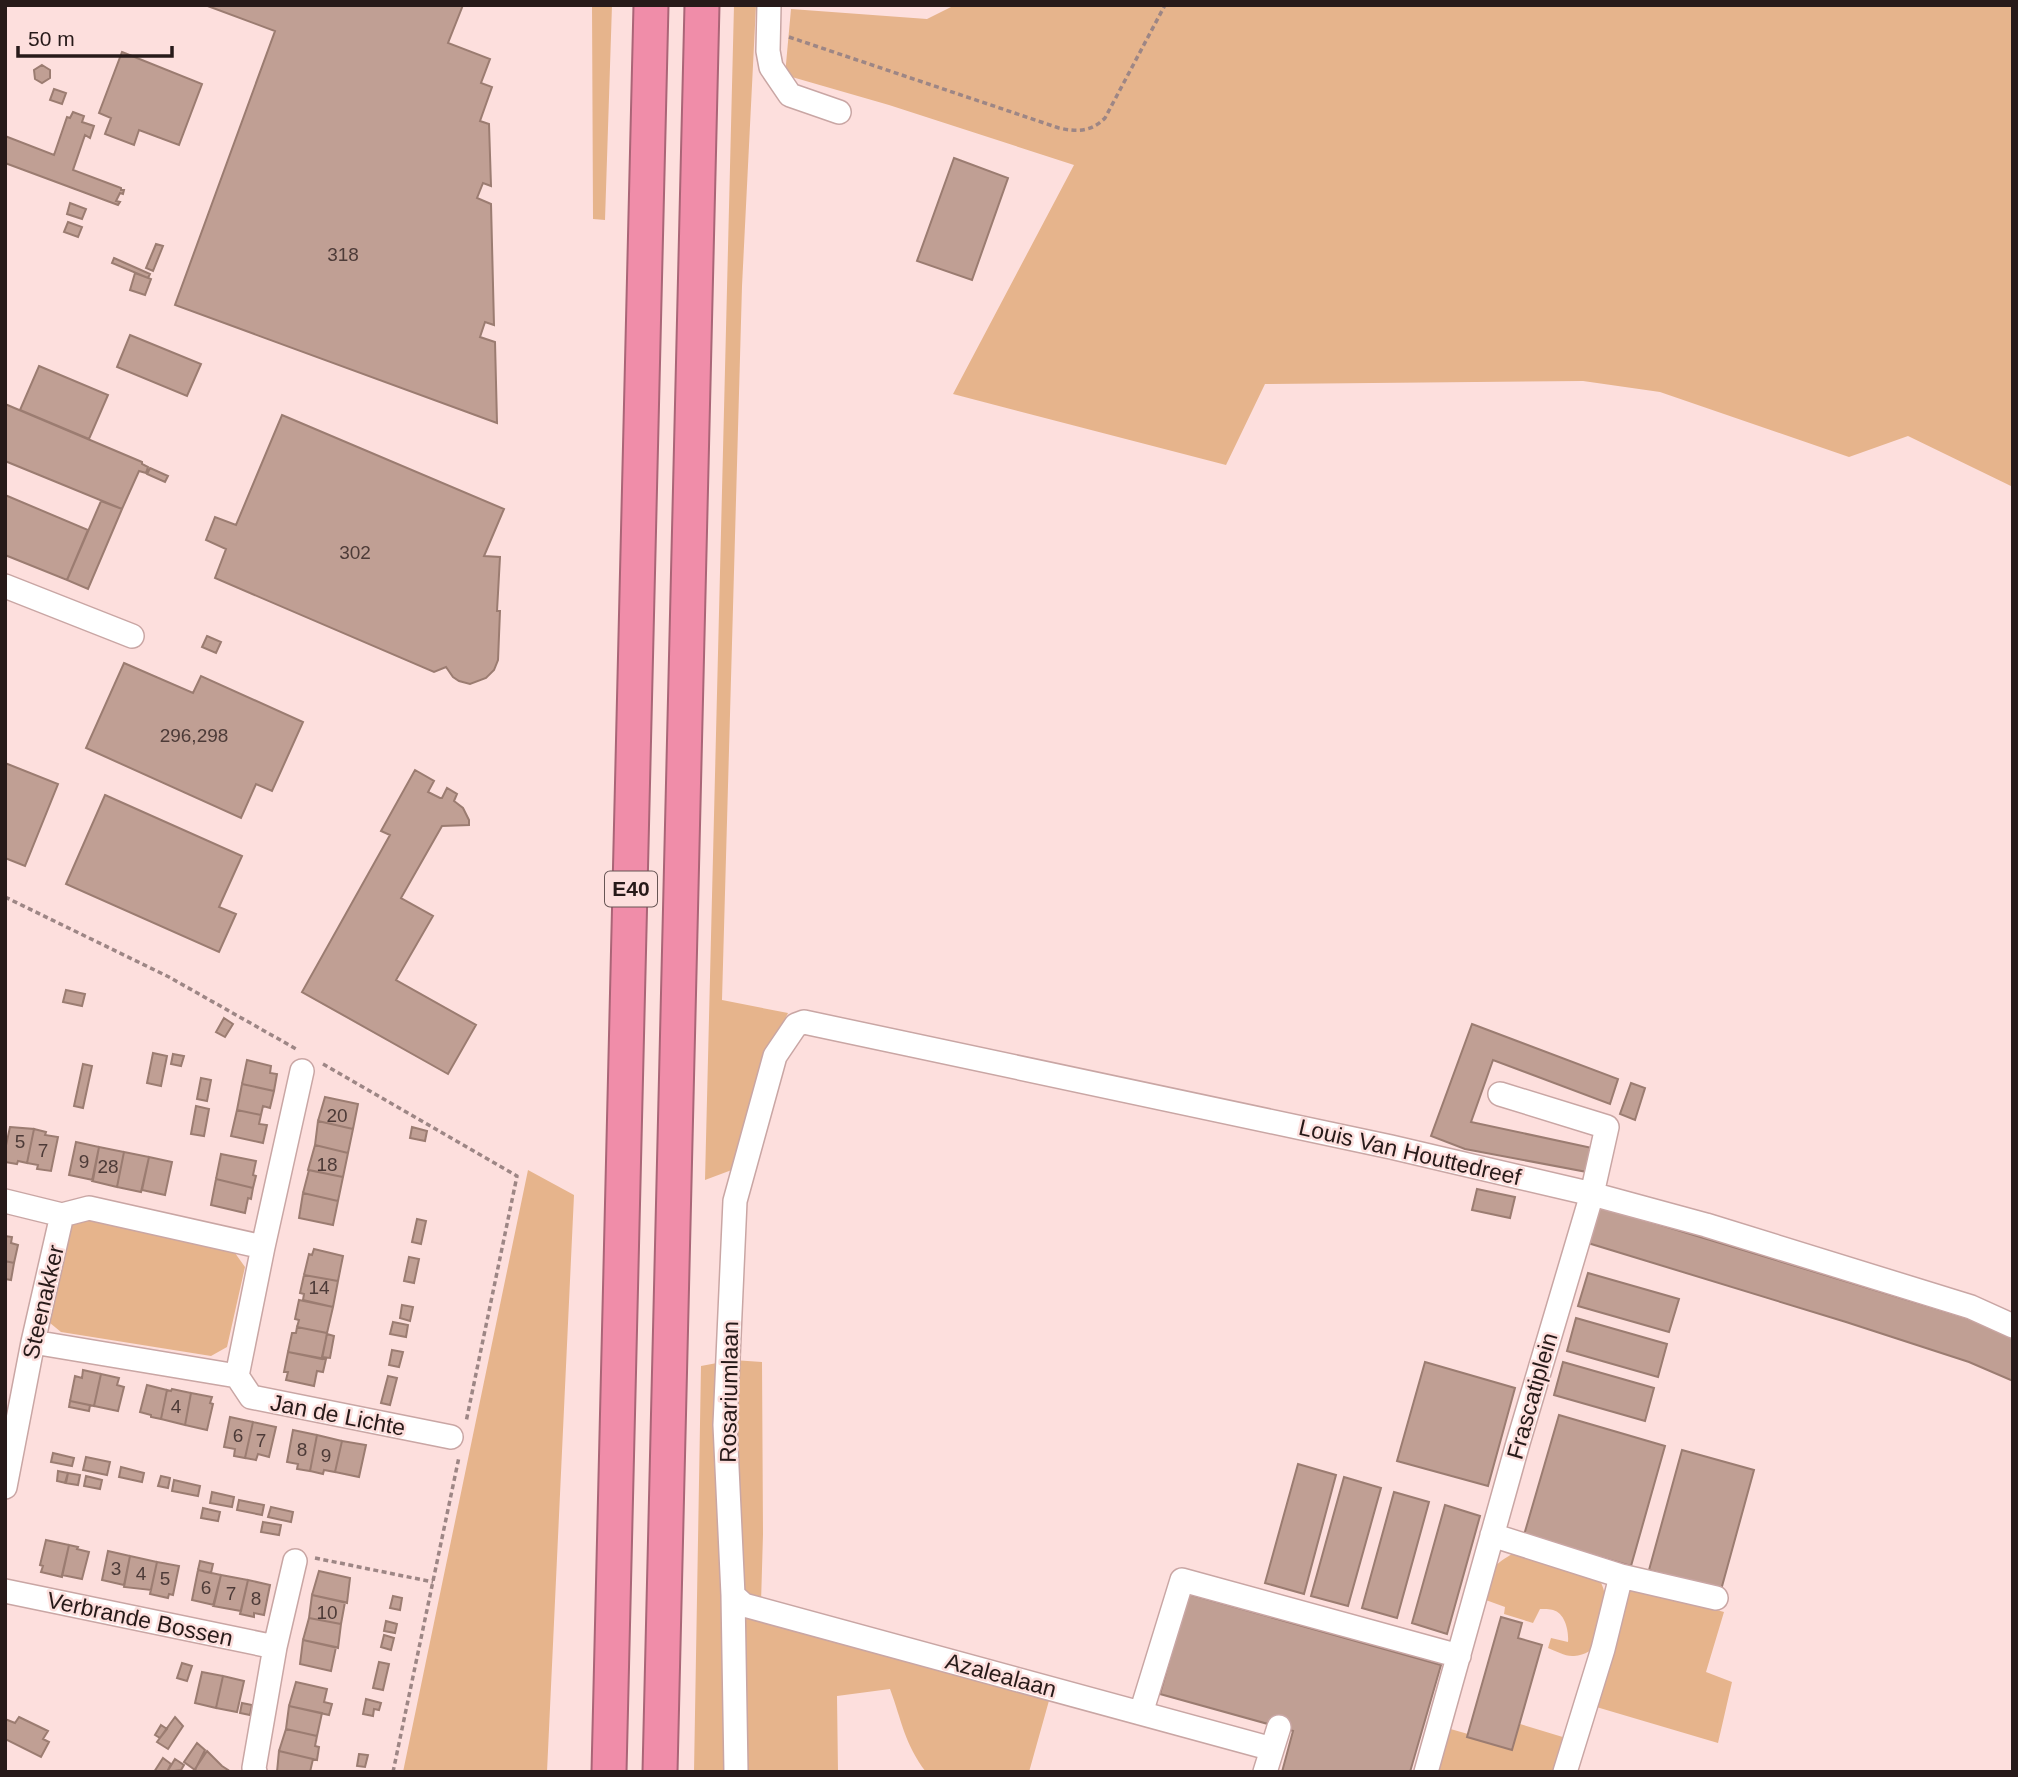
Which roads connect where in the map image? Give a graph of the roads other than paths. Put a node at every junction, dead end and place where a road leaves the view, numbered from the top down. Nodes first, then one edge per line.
1 (651, 5) edge
2 (702, 5) edge
3 (769, 5) edge
4 (839, 112) dead end
5 (5, 586) edge
6 (132, 636) dead end
7 (796, 1025) joint
8 (308, 1062) road end
9 (1500, 1094) dead end
10 (1592, 1194) junction
11 (5, 1202) edge
12 (62, 1215) junction
13 (263, 1247) junction
14 (2013, 1326) edge
15 (33, 1342) junction
16 (237, 1376) junction
17 (458, 1438) road end
18 (5, 1487) edge
19 (1492, 1535) junction
20 (295, 1561) road end
21 (1621, 1576) junction
22 (5, 1591) edge
23 (733, 1595) junction
24 (1716, 1598) dead end
25 (275, 1647) junction
26 (1459, 1656) junction
27 (1141, 1713) junction
28 (255, 1772) edge
29 (609, 1772) edge
30 (660, 1772) edge
31 (736, 1772) edge
32 (1265, 1772) edge
33 (1426, 1772) edge
34 (1565, 1772) edge

1 - 29 highway, E40
2 - 30 highway, E40
3 - 4 street
5 - 6 street
7 - 10 street, Louis Van Houttedreef
7 - 23 street, Rosariumlaan
8 - 13 street
9 - 10 street, Frascatiplein
10 - 14 street, Louis Van Houttedreef
10 - 19 street, Frascatiplein
11 - 12 street, Steenakker
12 - 13 street
12 - 15 street, Steenakker
13 - 16 street
15 - 16 street
15 - 18 street, Steenakker
16 - 17 street, Jan de Lichte
19 - 21 street
19 - 26 street, Frascatiplein
20 - 25 street
21 - 24 street
21 - 34 street
22 - 25 street, Verbrande Bossen
23 - 27 street, Azalealaan
23 - 31 street, Rosariumlaan
25 - 28 street
26 - 27 street
26 - 33 street, Frascatiplein
27 - 32 street, Azalealaan

